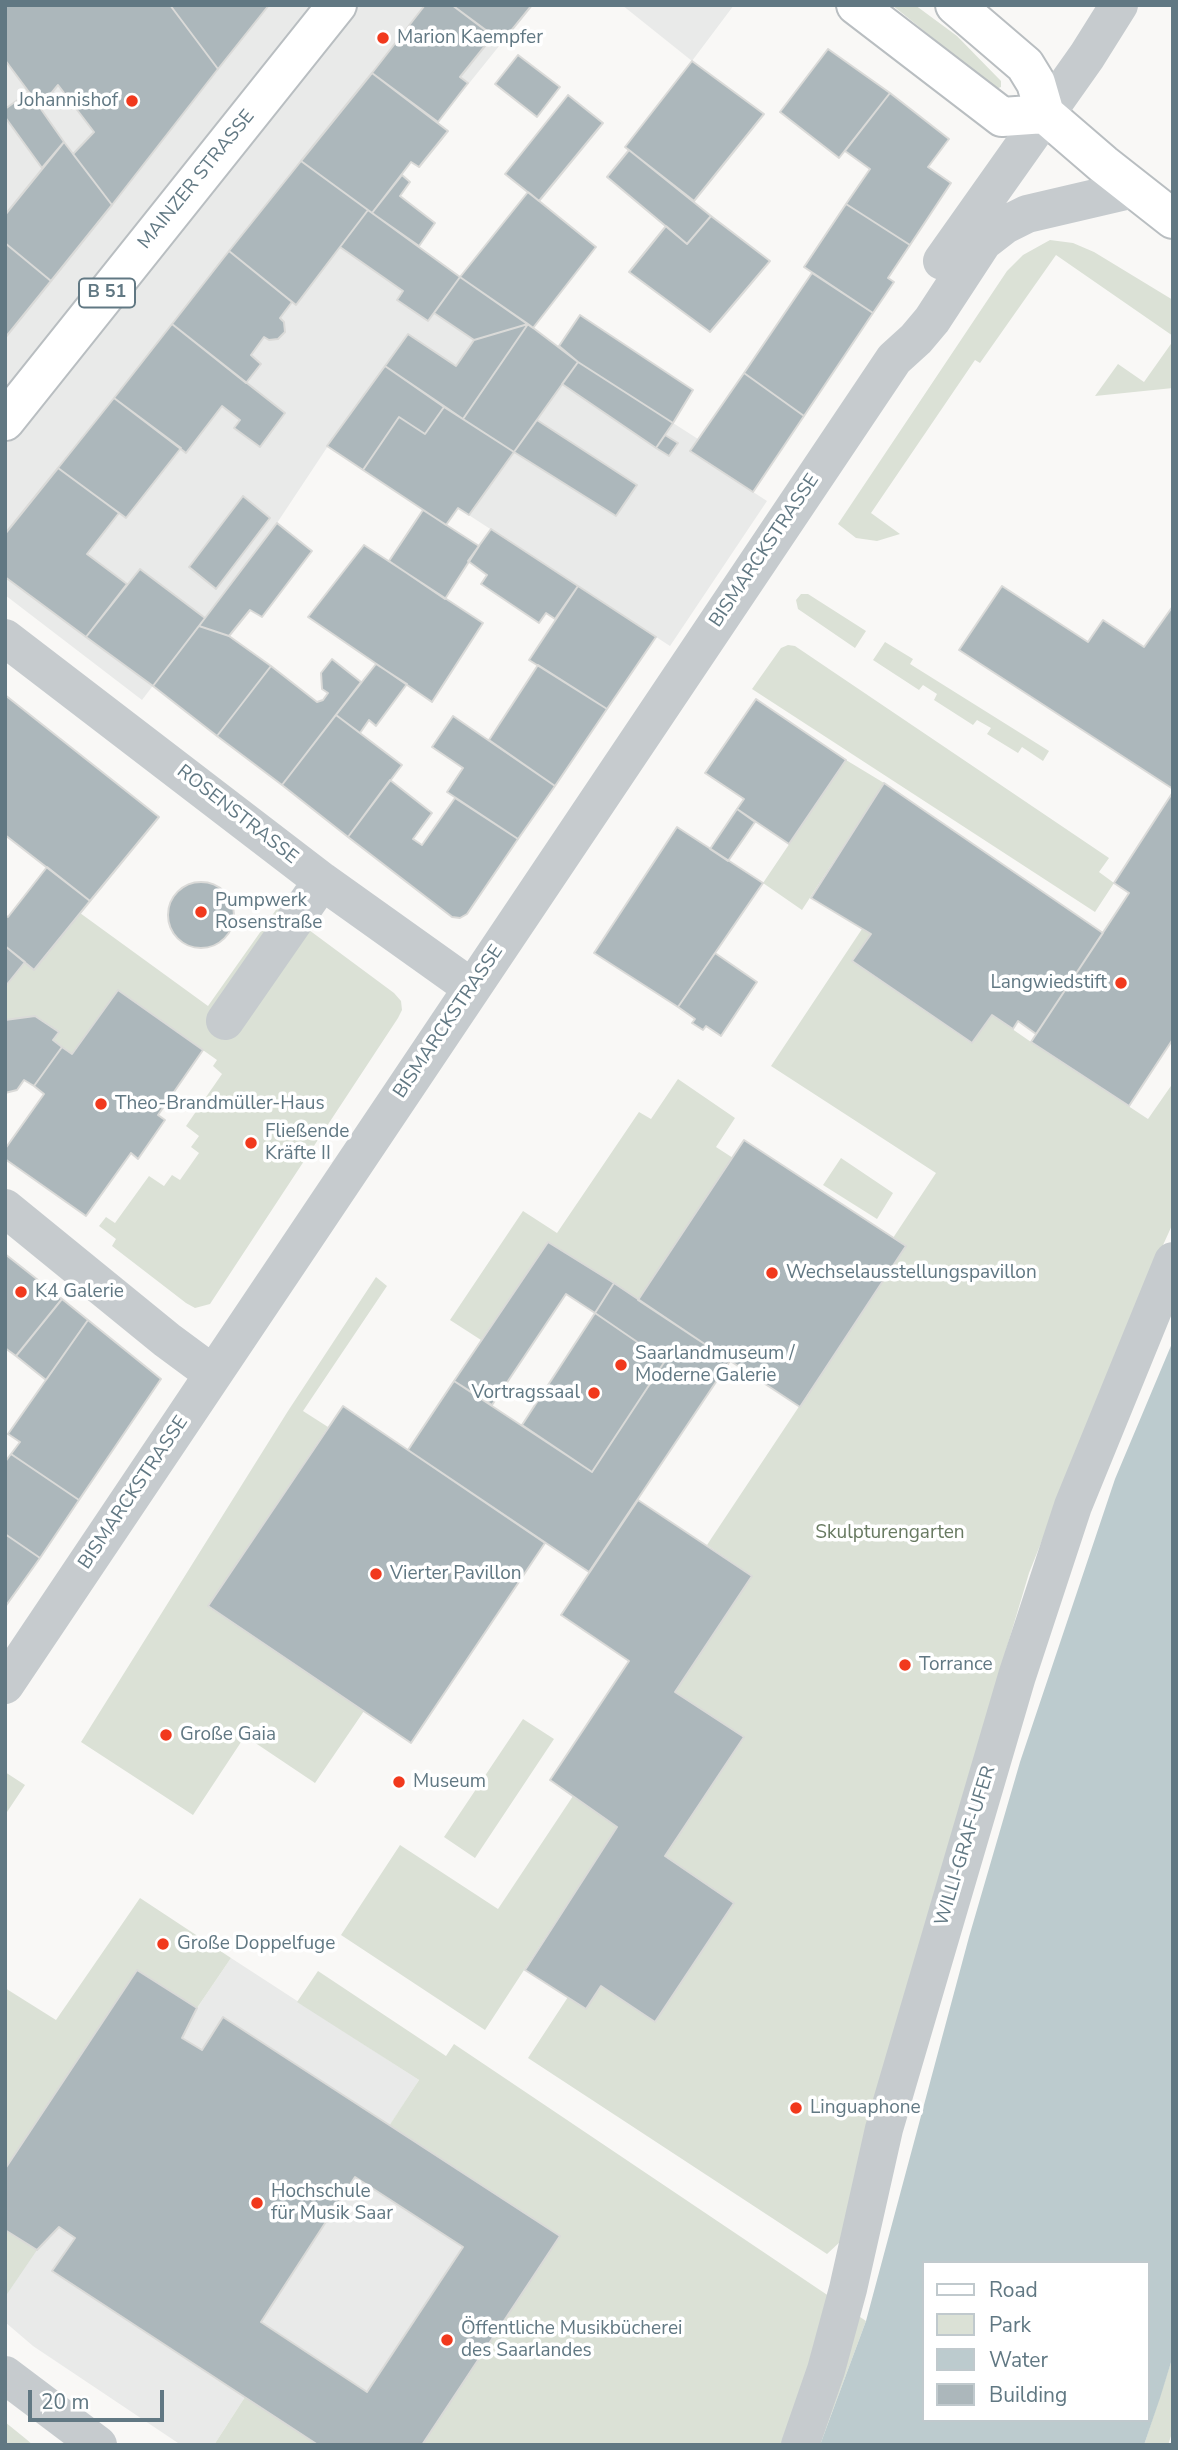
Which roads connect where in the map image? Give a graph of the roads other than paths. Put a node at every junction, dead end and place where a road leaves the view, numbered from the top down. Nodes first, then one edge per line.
1 (337, 5) edge
2 (856, 5) edge
3 (955, 5) edge
4 (1119, 5) edge
5 (1045, 114) junction
6 (1134, 189) junction
7 (1173, 219) edge
8 (894, 359) junction
9 (5, 421) edge
10 (5, 638) edge
11 (322, 881) junction
12 (472, 988) junction
13 (225, 1021) dead end
14 (5, 1208) edge
15 (1173, 1261) edge
16 (213, 1374) junction
17 (5, 1685) edge
18 (5, 2375) edge
19 (97, 2445) edge
20 (800, 2445) edge

1 - 9 main road, MAINZER STRASSE / B 51
2 - 5 main road
3 - 5 main road
4 - 5 street, BISMARCKSTRASSE
5 - 6 main road
5 - 8 street, BISMARCKSTRASSE
6 - 7 main road
6 - 8 street, BISMARCKSTRASSE
8 - 12 street, BISMARCKSTRASSE
10 - 11 street, ROSENSTRASSE
11 - 12 street, ROSENSTRASSE
11 - 13 street
12 - 16 street, BISMARCKSTRASSE
14 - 16 street
15 - 20 street, WILLI-GRAF-UFER
16 - 17 street, BISMARCKSTRASSE
18 - 19 street

